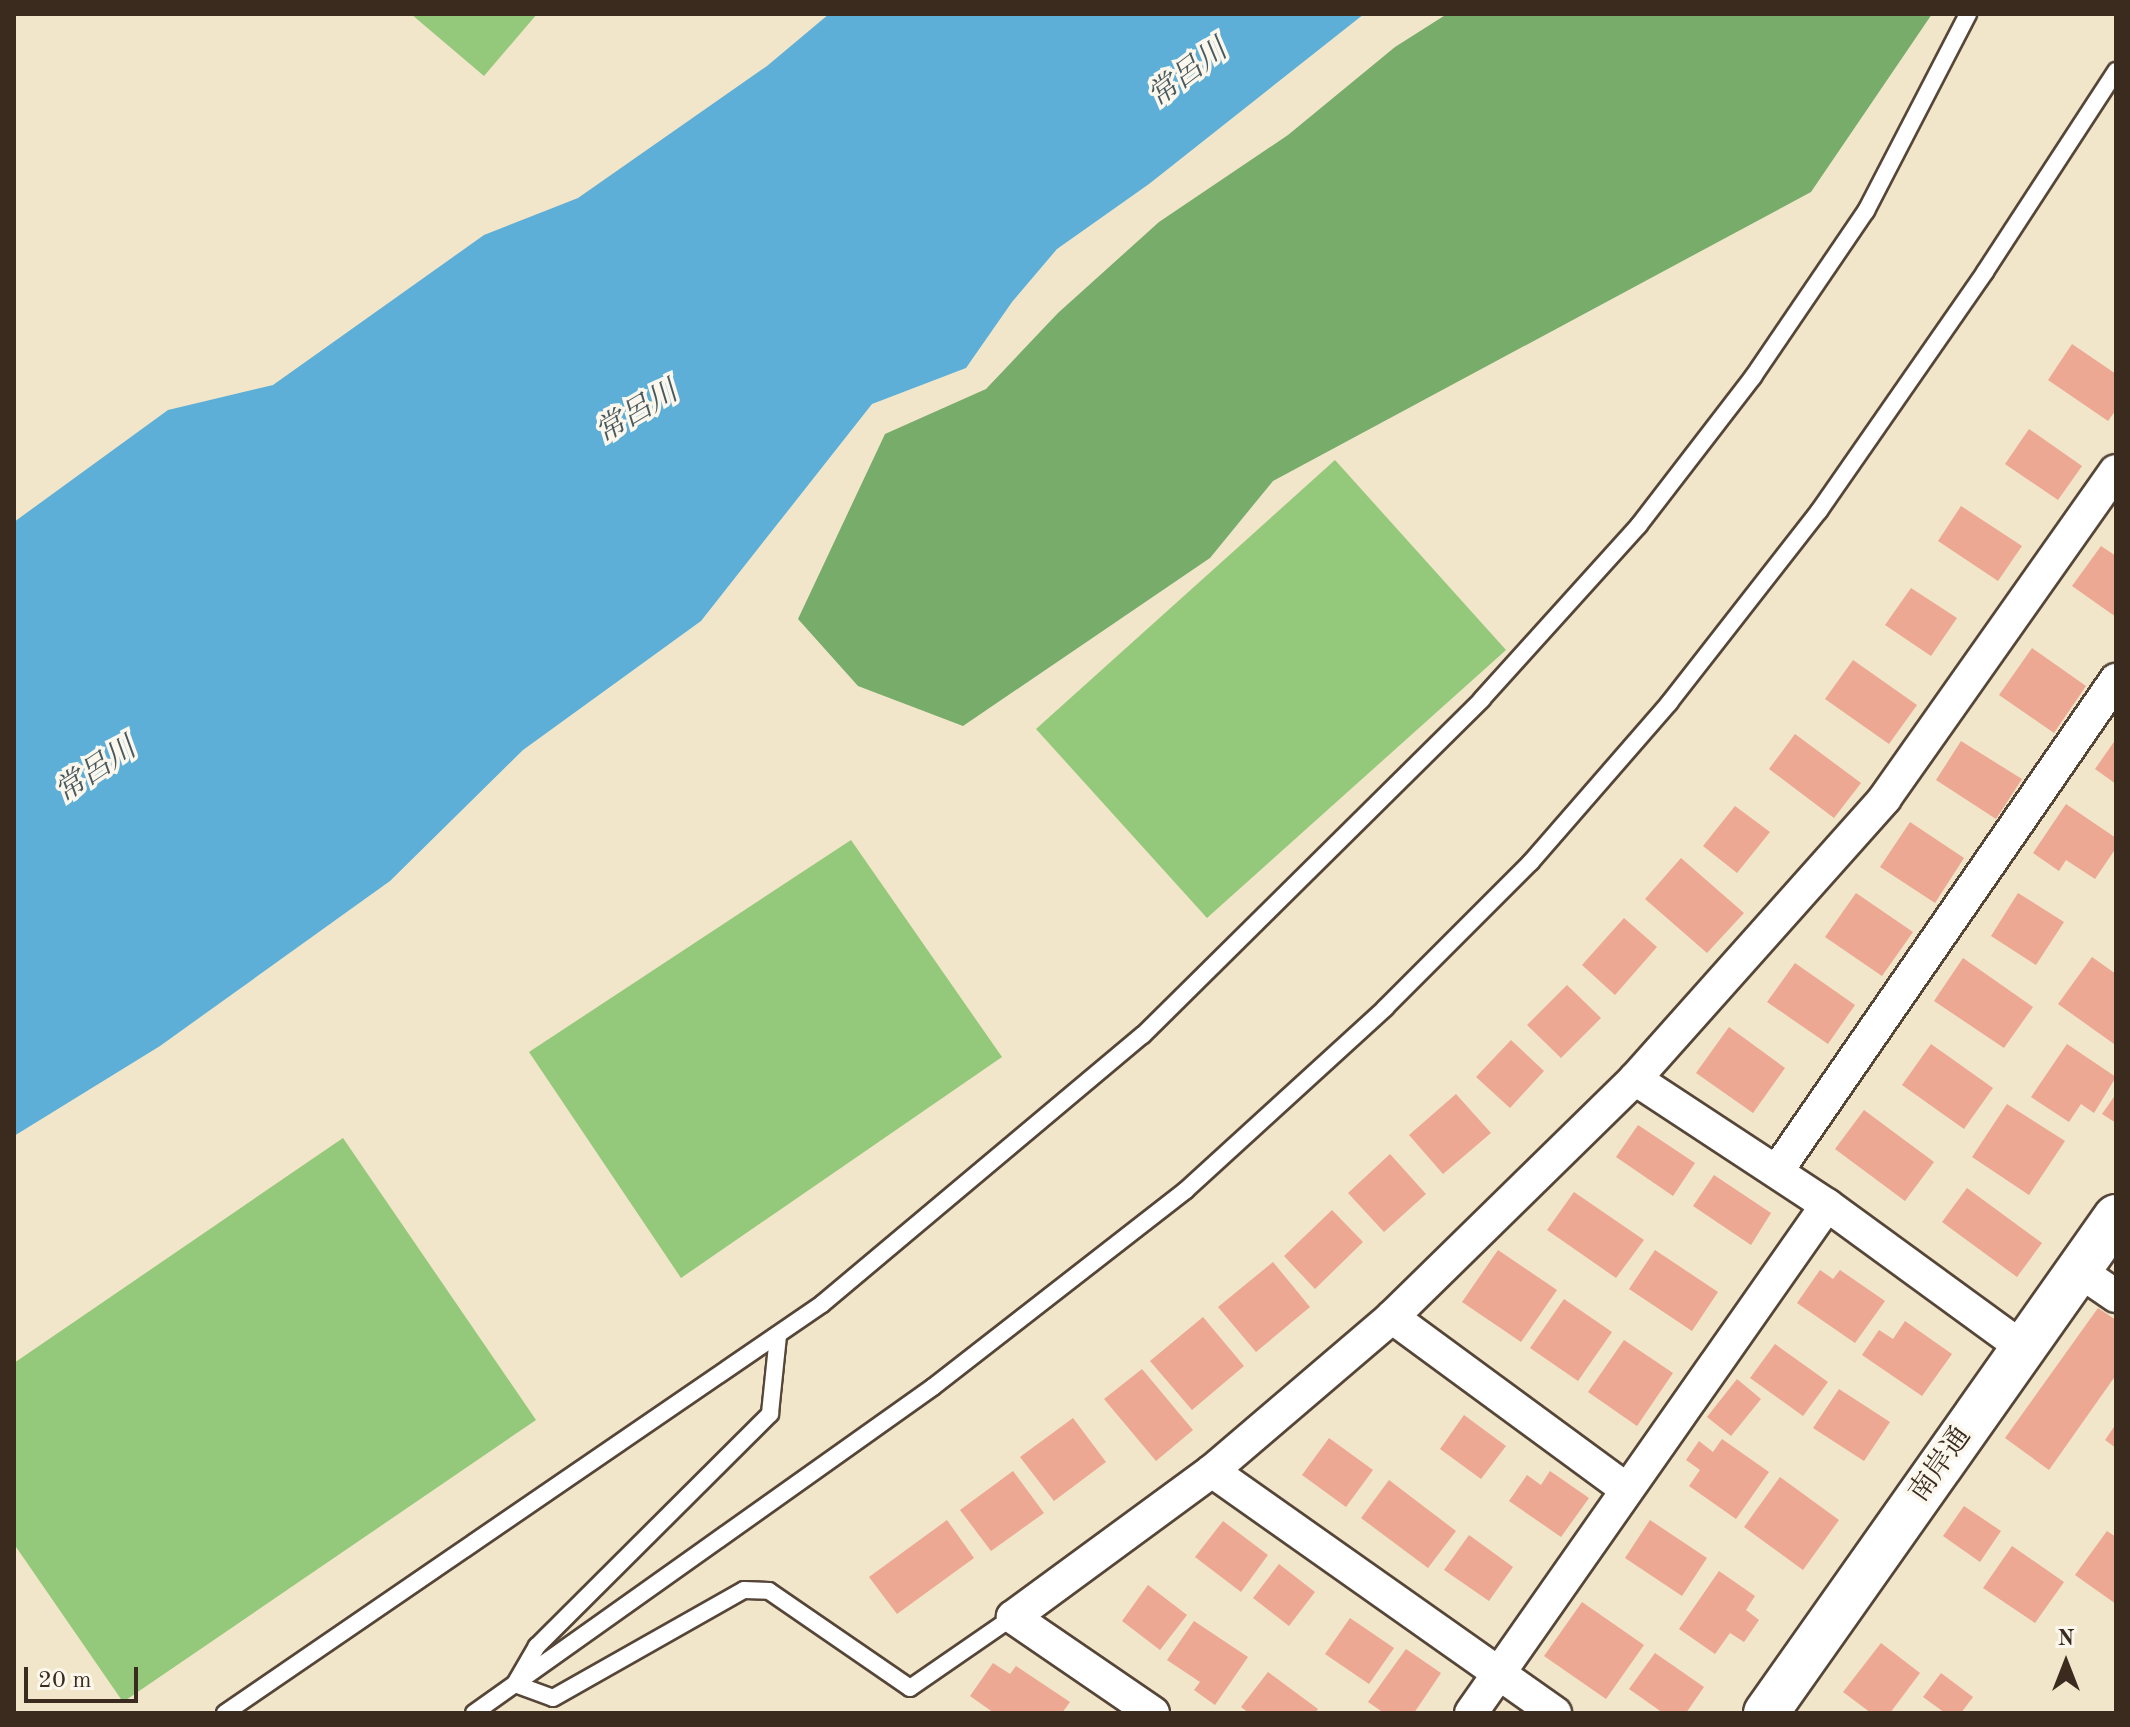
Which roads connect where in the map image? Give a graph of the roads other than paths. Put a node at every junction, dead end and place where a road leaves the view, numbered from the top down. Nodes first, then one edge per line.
1 (1968, 14) edge
2 (2116, 71) edge
3 (2116, 471) edge
4 (2116, 680) edge
5 (1635, 1079) junction
6 (1777, 1171) junction
7 (1827, 1205) junction
8 (2116, 1217) edge
9 (2078, 1270) junction
10 (2116, 1296) edge
11 (1392, 1317) junction
12 (778, 1336) junction
13 (2023, 1348) junction
14 (1212, 1471) junction
15 (1625, 1488) junction
16 (1013, 1617) junction
17 (1500, 1673) junction
18 (515, 1684) junction
19 (225, 1713) edge
20 (474, 1713) edge
21 (1153, 1713) edge
22 (1471, 1713) edge
23 (1555, 1713) edge
24 (1766, 1713) edge

1 - 12 lane
2 - 18 lane
3 - 5 street
4 - 6 street
5 - 6 street
5 - 11 street
6 - 7 street
7 - 13 street
7 - 15 street
8 - 9 main road, 南岸通
9 - 10 street
9 - 13 main road, 南岸通
11 - 14 street
11 - 15 street
12 - 18 lane
12 - 19 lane
13 - 24 main road, 南岸通
14 - 16 street
14 - 17 street
15 - 17 street
16 - 18 lane
16 - 21 street
17 - 22 street
17 - 23 street
18 - 20 lane

